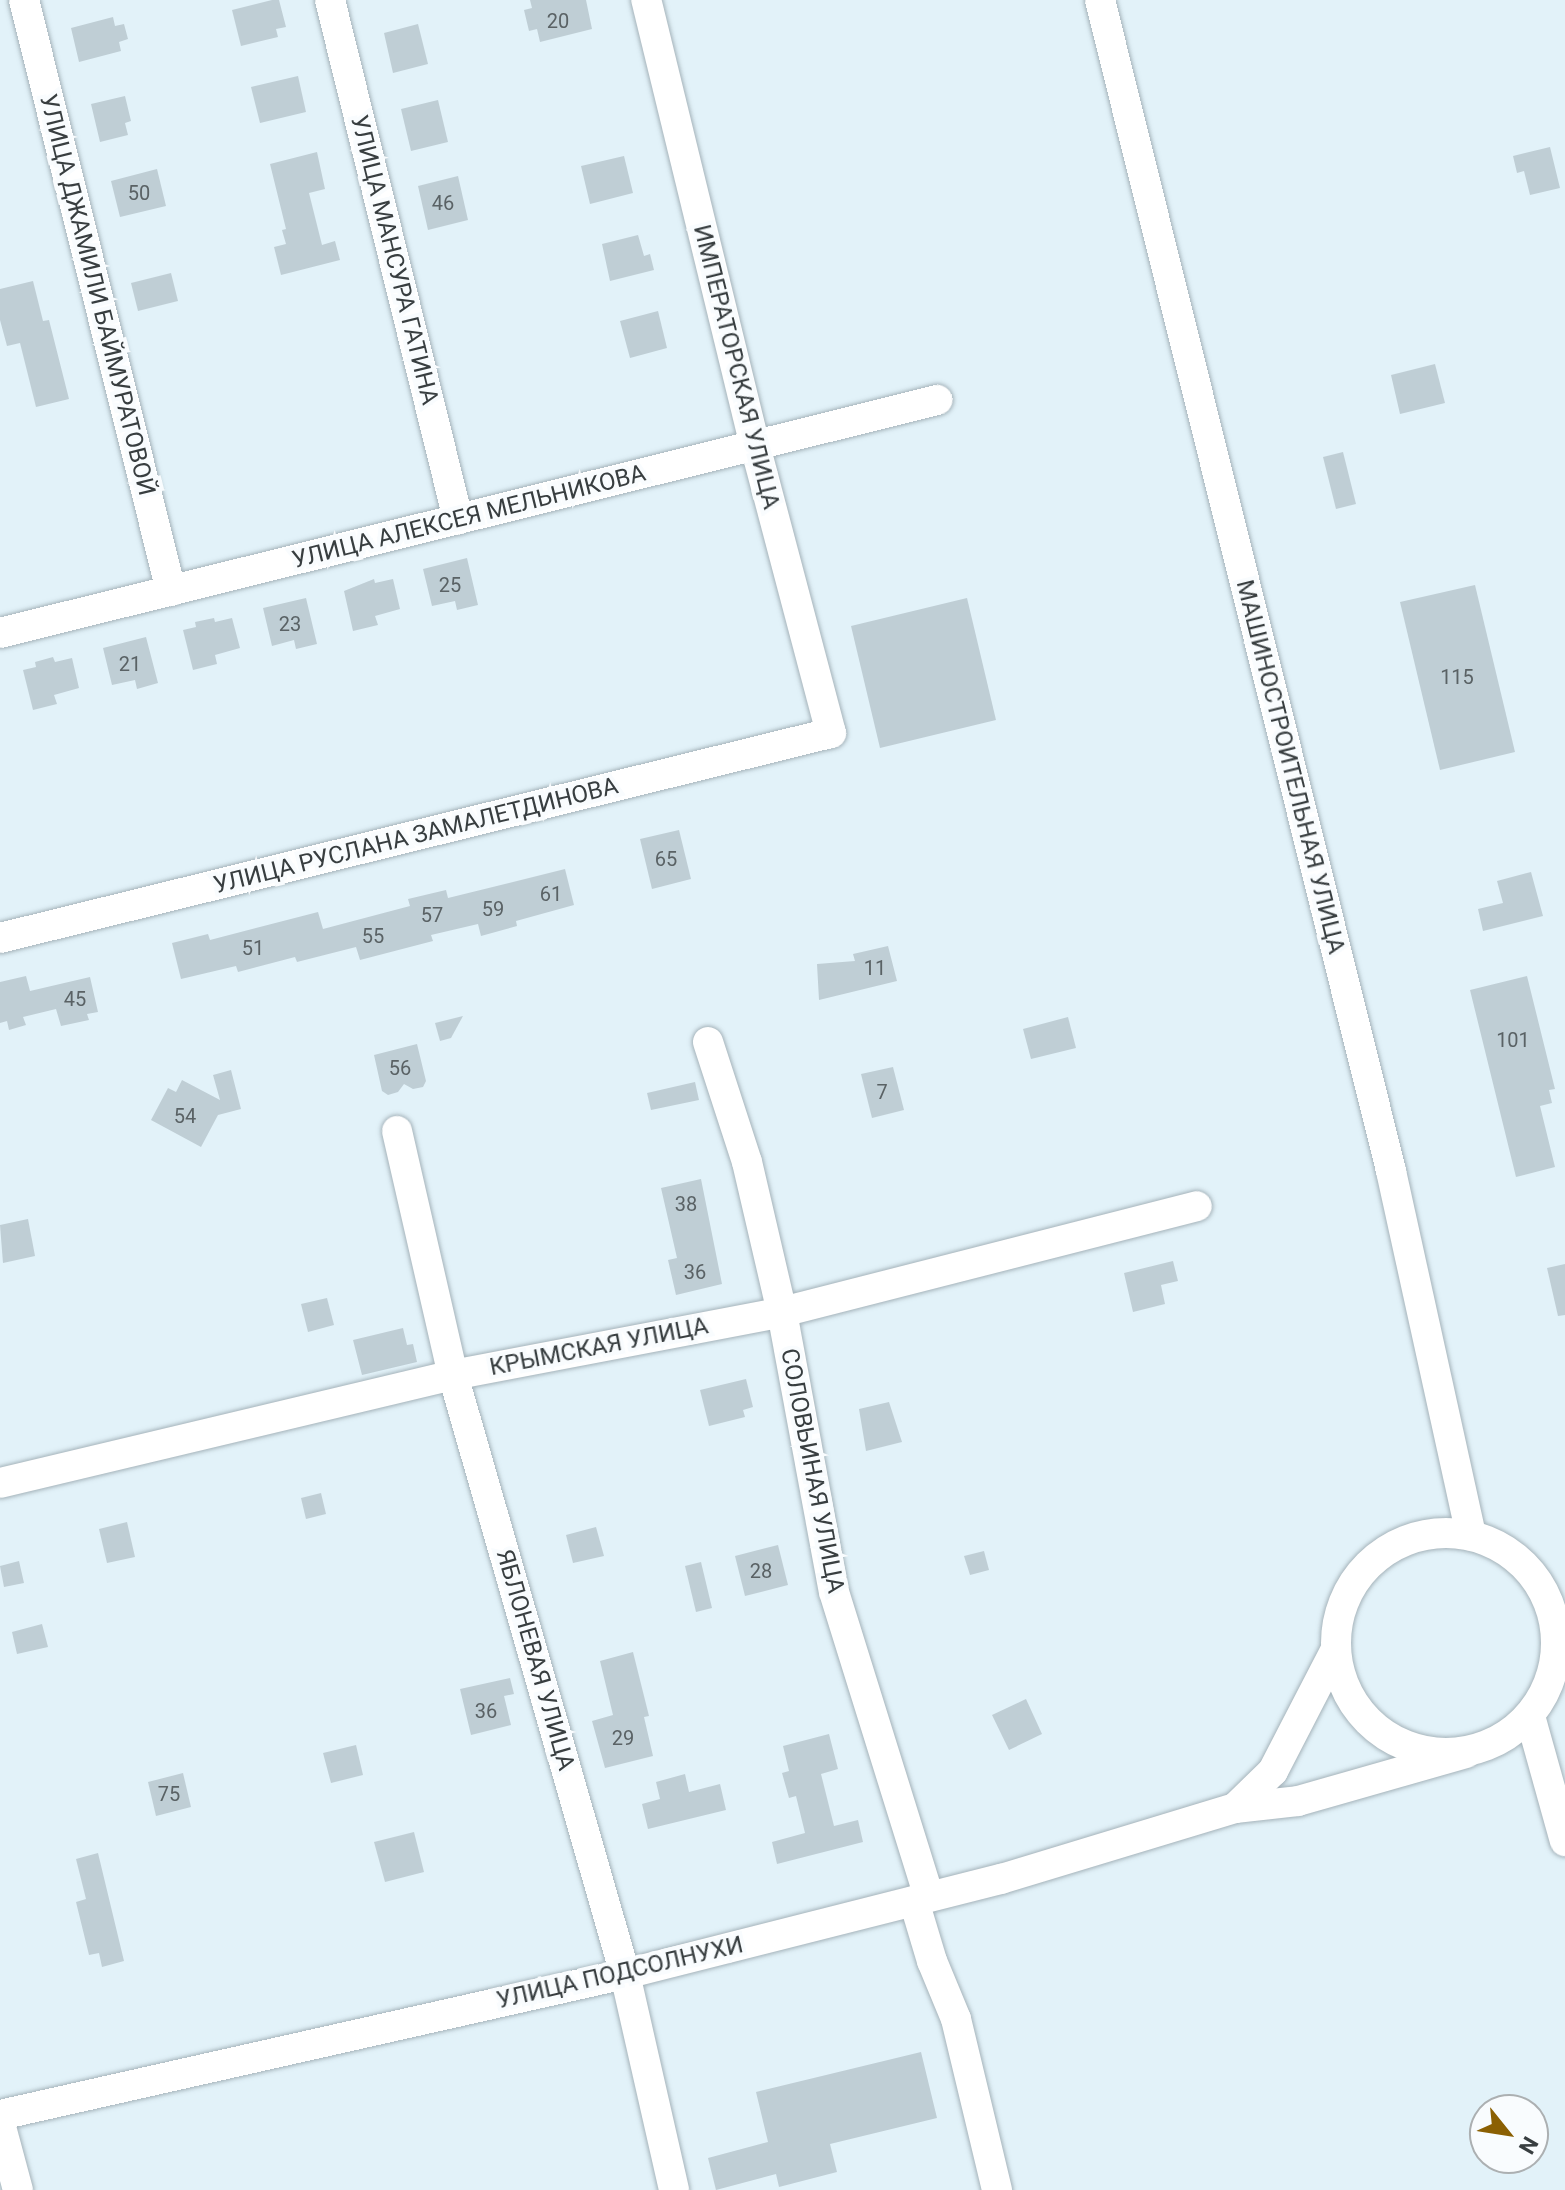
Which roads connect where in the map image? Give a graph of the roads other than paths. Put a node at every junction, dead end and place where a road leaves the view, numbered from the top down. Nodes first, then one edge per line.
1 (24, 0) edge
2 (330, 0) edge
3 (646, 0) edge
4 (1100, 0) edge
5 (937, 400) dead end
6 (755, 446) junction
7 (458, 519) junction
8 (171, 591) junction
9 (0, 633) edge
10 (831, 733) joint
11 (0, 938) edge
12 (708, 1042) dead end
13 (397, 1131) dead end
14 (1197, 1206) dead end
15 (782, 1312) junction
16 (453, 1375) junction
17 (0, 1483) edge
18 (1471, 1535) junction
19 (1561, 1649) edge
20 (1335, 1651) junction
21 (1530, 1716) junction
22 (1466, 1753) junction
23 (1235, 1808) junction
24 (1565, 1841) edge
25 (921, 1899) junction
26 (625, 1974) junction
27 (0, 2115) edge
28 (0, 2123) edge
29 (18, 2190) edge
30 (674, 2190) edge
31 (997, 2190) edge

1 - 8 street, УЛИЦА ДЖАМИЛИ БАЙМУРАТОВОЙ
2 - 7 street, УЛИЦА МАНСУРА ГАТИНА
3 - 6 street, ИМПЕРАТОРСКАЯ УЛИЦА
4 - 18 street, МАШИНОСТРОИТЕЛЬНАЯ УЛИЦА
5 - 6 street, УЛИЦА АЛЕКСЕЯ МЕЛЬНИКОВА
6 - 7 street, УЛИЦА АЛЕКСЕЯ МЕЛЬНИКОВА
6 - 10 street, ИМПЕРАТОРСКАЯ УЛИЦА
7 - 8 street, УЛИЦА АЛЕКСЕЯ МЕЛЬНИКОВА
8 - 9 street, УЛИЦА АЛЕКСЕЯ МЕЛЬНИКОВА
10 - 11 street, УЛИЦА РУСЛАНА ЗАМАЛЕТДИНОВА
12 - 15 street, СОЛОВЬИНАЯ УЛИЦА
13 - 16 street, ЯБЛОНЕВАЯ УЛИЦА
14 - 15 street, КРЫМСКАЯ УЛИЦА
15 - 16 street, КРЫМСКАЯ УЛИЦА
15 - 25 street, СОЛОВЬИНАЯ УЛИЦА
16 - 17 street, КРЫМСКАЯ УЛИЦА
16 - 26 street, ЯБЛОНЕВАЯ УЛИЦА
18 - 19 street
18 - 20 street
19 - 21 street
20 - 22 street
20 - 23 street
21 - 22 street
21 - 24 street
22 - 23 street, УЛИЦА ПОДСОЛНУХИ
23 - 25 street, УЛИЦА ПОДСОЛНУХИ
25 - 26 street, УЛИЦА ПОДСОЛНУХИ
25 - 31 street, СОЛОВЬИНАЯ УЛИЦА
26 - 27 street, УЛИЦА ПОДСОЛНУХИ
26 - 30 street, ЯБЛОНЕВАЯ УЛИЦА
28 - 29 street

